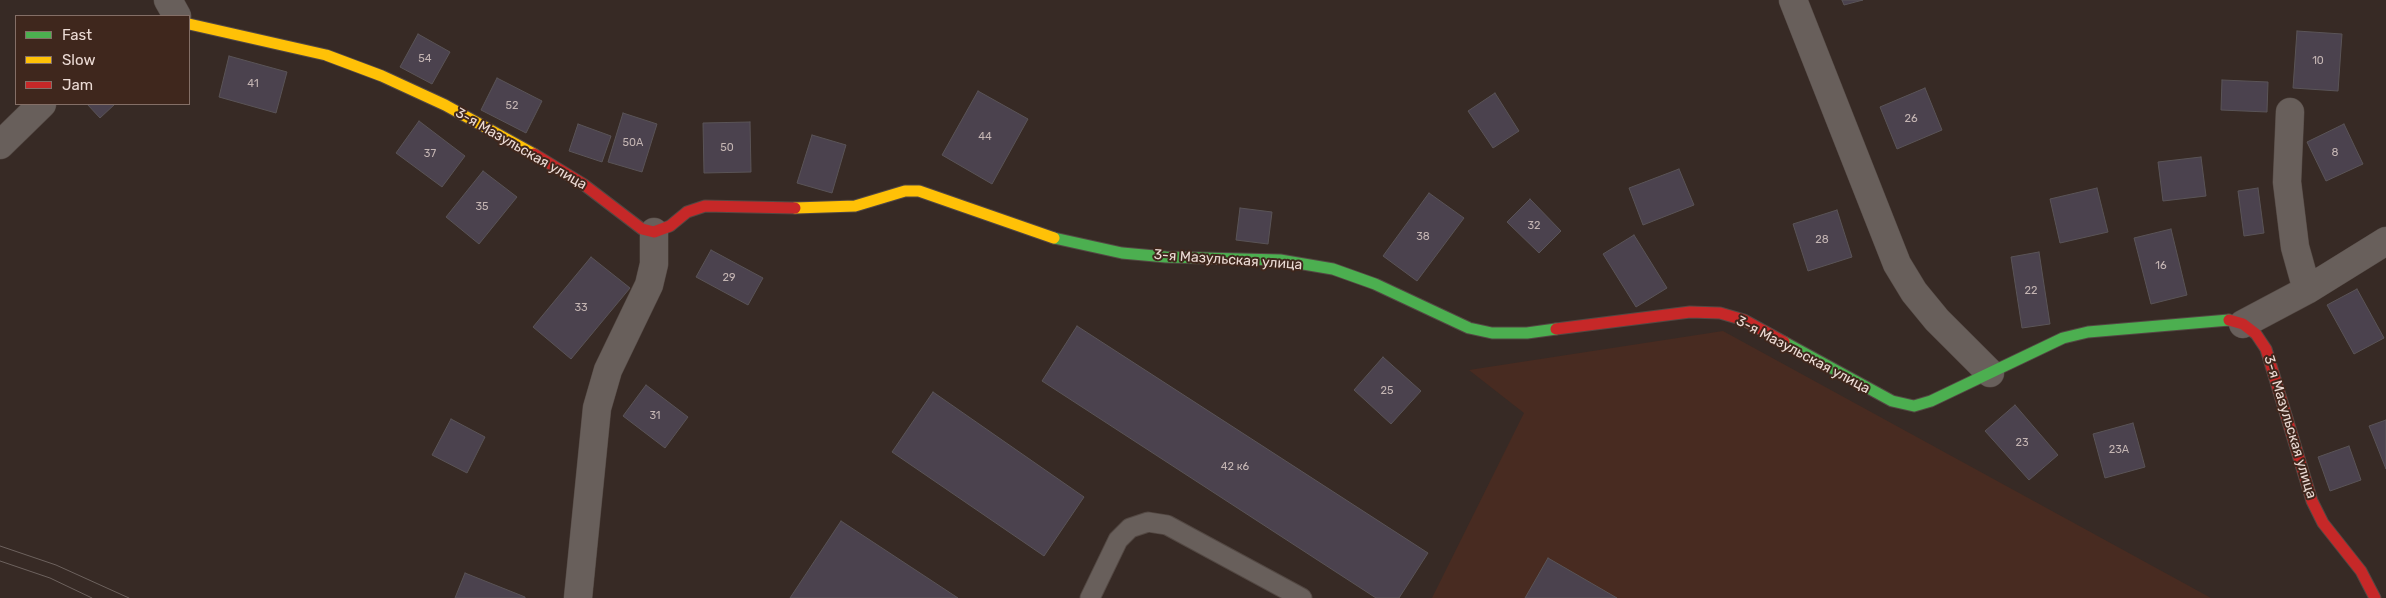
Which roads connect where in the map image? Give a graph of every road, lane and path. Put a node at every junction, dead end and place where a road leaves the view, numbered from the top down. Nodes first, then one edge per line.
1 (168, 0) edge
2 (1793, 0) edge
3 (177, 15) edge
4 (190, 24) edge
5 (41, 105) edge
6 (2290, 112) dead end
7 (0, 145) edge
8 (654, 232) junction
9 (2386, 242) edge
10 (2308, 290) junction
11 (2243, 324) junction
12 (1990, 373) junction
13 (578, 598) edge
14 (1090, 598) edge
15 (1302, 598) edge
16 (2375, 598) edge

1 - 3 street
2 - 12 street
4 - 8 street, 3-я Мазульская улица
5 - 7 street
6 - 10 street
8 - 12 street, 3-я Мазульская улица
8 - 13 street
9 - 10 street
10 - 11 street
11 - 12 street, 3-я Мазульская улица
11 - 16 street, 3-я Мазульская улица
14 - 15 lane

